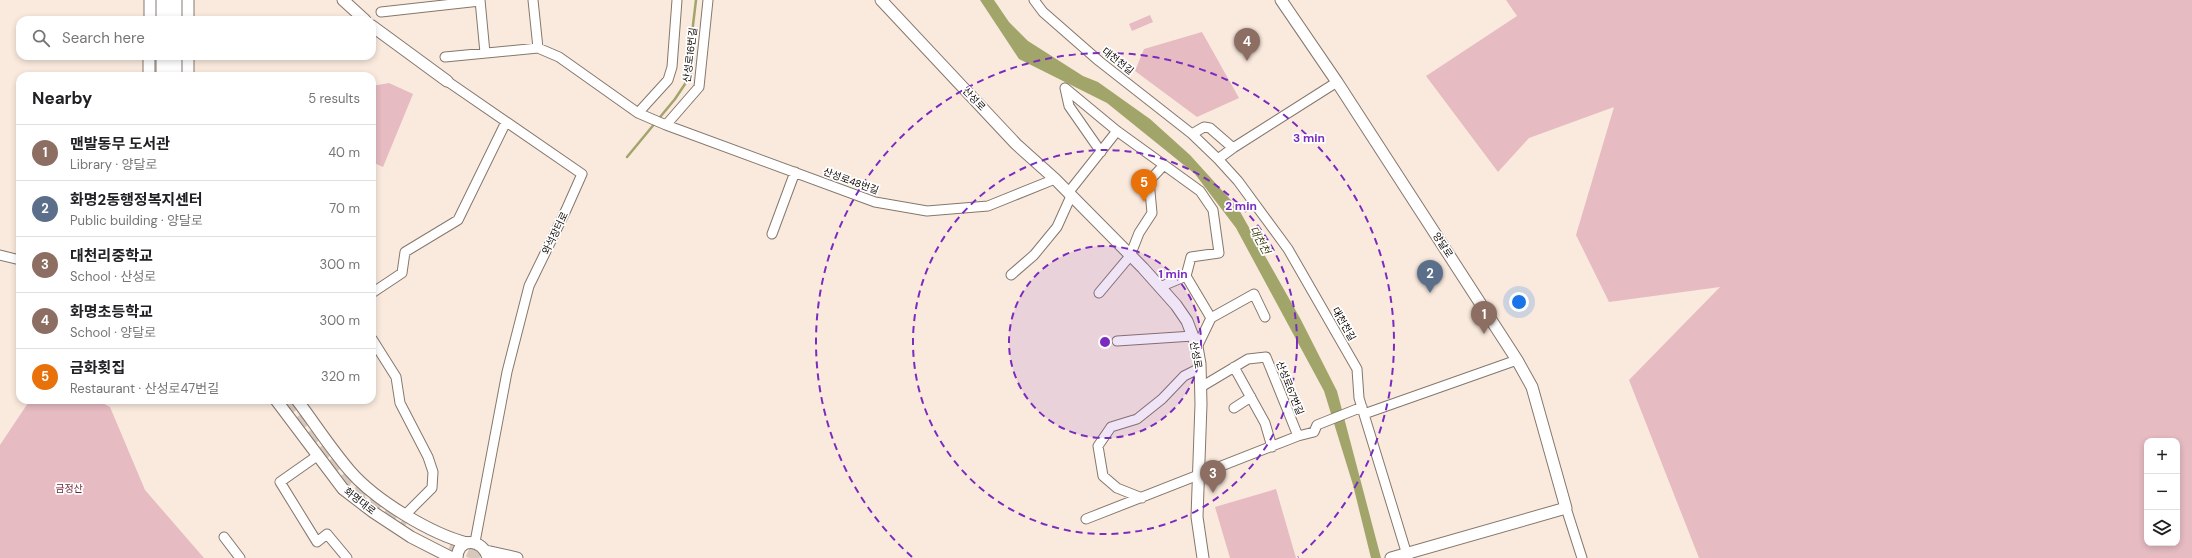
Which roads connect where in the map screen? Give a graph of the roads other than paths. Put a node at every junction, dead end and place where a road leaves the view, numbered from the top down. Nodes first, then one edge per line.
1 (150, 0) edge
2 (163, 0) edge
3 (175, 0) edge
4 (188, 0) edge
5 (343, 0) edge
6 (533, 0) edge
7 (677, 0) edge
8 (708, 0) edge
9 (881, 0) edge
10 (1034, 0) edge
11 (1281, 0) edge
12 (480, 1) edge
13 (381, 12) dead end
14 (150, 16) edge
15 (163, 16) edge
16 (175, 16) edge
17 (188, 16) edge
18 (361, 16) edge
19 (376, 29) edge
20 (538, 48) junction
21 (485, 53) junction
22 (446, 57) dead end
23 (149, 60) edge
24 (163, 60) edge
25 (175, 60) edge
26 (188, 60) edge
27 (150, 72) edge
28 (163, 72) edge
29 (175, 72) edge
30 (186, 72) edge
31 (188, 72) edge
32 (447, 81) joint
33 (1337, 82) junction
34 (638, 113) junction
35 (506, 122) junction
36 (666, 125) junction
37 (1117, 131) junction
38 (1192, 134) junction
39 (1233, 148) junction
40 (1101, 152) junction
41 (1218, 159) junction
42 (1164, 165) junction
43 (795, 172) junction
44 (1055, 179) junction
45 (1070, 195) junction
46 (772, 234) dead end
47 (0, 255) edge
48 (1130, 256) junction
49 (16, 259) edge
50 (1011, 275) dead end
51 (1186, 276) junction
52 (1160, 287) junction
53 (376, 290) edge
54 (1099, 293) dead end
55 (1266, 317) dead end
56 (1211, 318) junction
57 (1193, 336) junction
58 (1117, 341) dead end
59 (376, 344) edge
60 (1197, 347) junction
61 (1517, 360) junction
62 (1234, 367) junction
63 (1200, 368) junction
64 (1201, 387) junction
65 (1251, 398) junction
66 (279, 404) edge
67 (300, 404) edge
68 (1234, 408) dead end
69 (1360, 410) junction
70 (1298, 436) junction
71 (1272, 447) junction
72 (317, 456) junction
73 (1198, 476) junction
74 (1142, 498) junction
75 (1566, 508) junction
76 (406, 514) junction
77 (1086, 519) dead end
78 (224, 538) dead end
79 (471, 543) junction
80 (487, 555) edge
81 (1402, 556) edge
82 (240, 558) edge
83 (347, 558) edge
84 (452, 558) edge
85 (457, 558) edge
86 (517, 558) edge
87 (1203, 558) edge
88 (1582, 558) edge

1 - 14 main road
2 - 15 highway
3 - 16 highway
4 - 17 main road
5 - 18 main road
6 - 20 street
7 - 34 street
8 - 36 street, 산성로16번길
9 - 44 main road, 산성로
10 - 38 street, 대천천길
11 - 33 main road, 양달로
12 - 13 street
12 - 21 street
19 - 32 main road, 와석장터로
20 - 21 street
20 - 34 street, 산성로48번길
21 - 22 street
23 - 27 main road
24 - 28 highway
25 - 29 highway
26 - 30 main road
26 - 31 main road
32 - 35 street, 와석장터로
33 - 39 street
33 - 61 main road, 양달로
34 - 36 street, 산성로48번길
35 - 53 street
35 - 79 street, 와석장터로
36 - 43 street, 산성로48번길
37 - 40 street
37 - 40 street
37 - 42 street
38 - 39 street
38 - 41 street, 대천천길
39 - 41 street
40 - 45 street
41 - 69 street, 대천천길
42 - 48 street
42 - 51 street
43 - 44 street, 산성로48번길
43 - 46 street
44 - 45 main road, 산성로
45 - 48 main road, 산성로
45 - 50 street
47 - 49 street
48 - 52 main road, 산성로
48 - 54 street
51 - 52 street
51 - 56 street
52 - 57 main road, 산성로
55 - 56 street
56 - 60 street
57 - 58 street
57 - 60 main road, 산성로
59 - 76 street
60 - 63 main road, 산성로
61 - 69 street
61 - 75 main road, 양달로
62 - 64 street, 산성로67번길
62 - 65 street
62 - 70 street, 산성로67번길
63 - 64 main road, 산성로
63 - 74 street
64 - 73 main road, 산성로
65 - 68 street
65 - 71 street
66 - 72 main road, 화명대로
67 - 76 main road, 화명대로
69 - 70 street
69 - 81 street, 대천천길
70 - 71 street
71 - 73 street
72 - 83 street
72 - 84 main road, 화명대로
73 - 74 street
73 - 87 main road, 산성로
74 - 77 street
75 - 81 main road
75 - 88 street, 양달로
76 - 79 main road, 화명대로
78 - 82 street
79 - 80 main road, 화명대로
79 - 85 main road
80 - 86 main road

